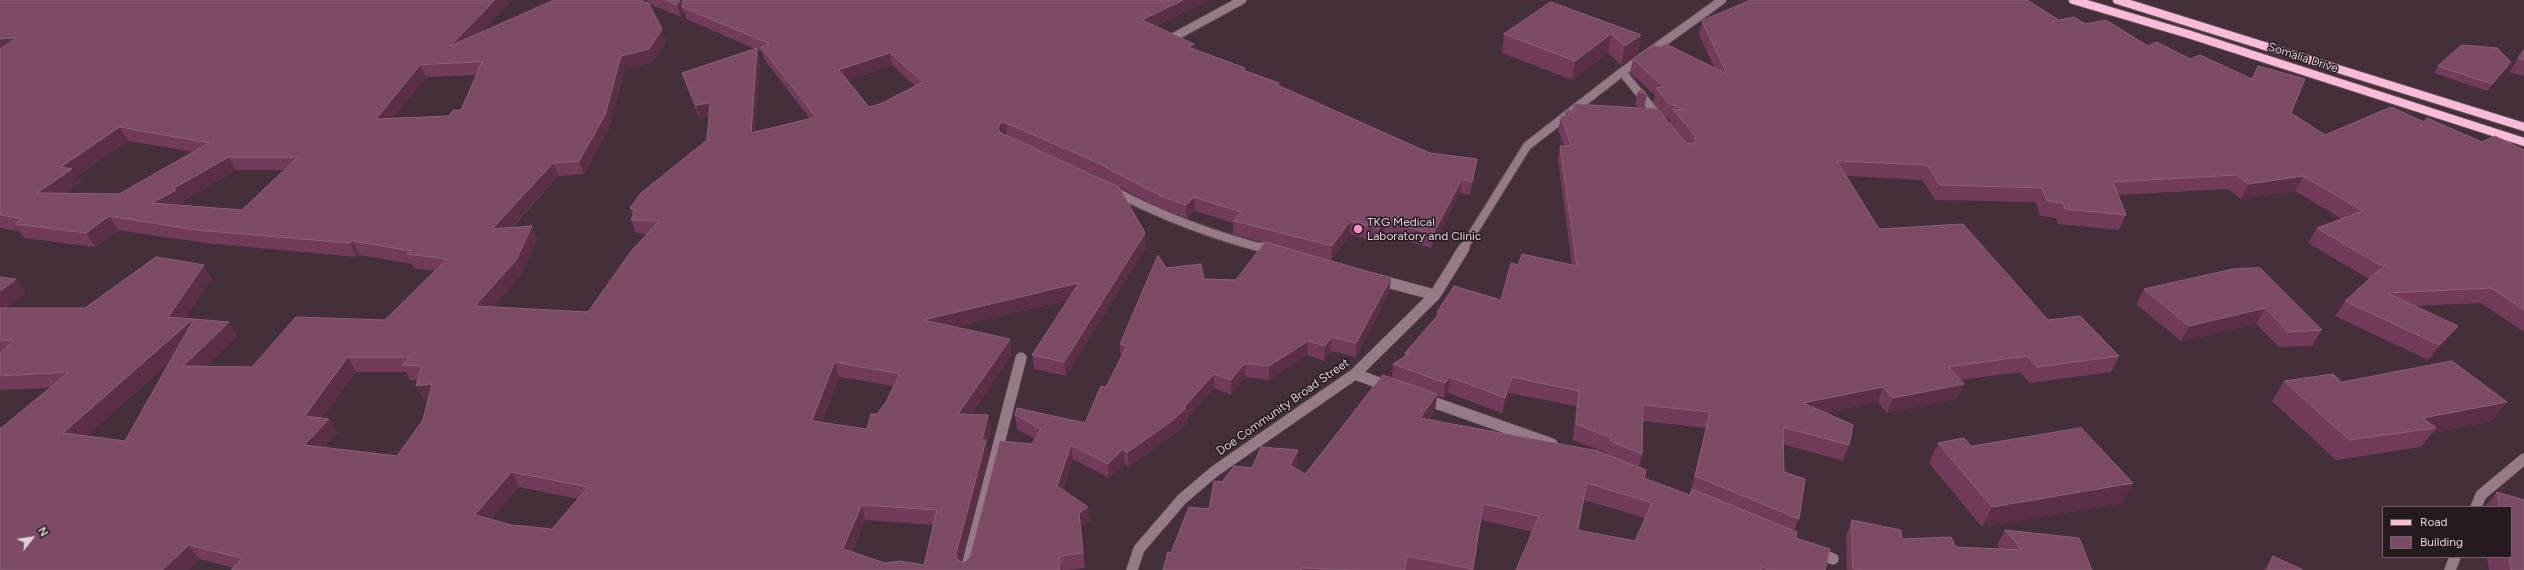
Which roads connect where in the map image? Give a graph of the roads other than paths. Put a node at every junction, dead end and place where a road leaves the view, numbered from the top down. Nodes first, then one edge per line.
1 (1242, 0) edge
2 (1722, 0) edge
3 (2073, 0) edge
4 (2117, 0) edge
5 (1172, 38) edge
6 (1622, 72) junction
7 (1666, 125) edge
8 (2524, 126) edge
9 (2524, 142) edge
10 (1102, 185) edge
11 (1280, 254) edge
12 (1366, 276) edge
13 (1435, 294) junction
14 (1021, 358) dead end
15 (1354, 374) junction
16 (1400, 390) edge
17 (1415, 396) edge
18 (1566, 449) edge
19 (2524, 459) edge
20 (2476, 506) edge
21 (1805, 547) edge
22 (2455, 558) edge
23 (1833, 559) dead end
24 (966, 570) edge
25 (1132, 570) edge
26 (2450, 570) edge

1 - 5 street
2 - 6 street, Doe Community Broad Street
3 - 9 main road, Somalia Drive
4 - 8 main road, Somalia Drive
6 - 7 street
6 - 13 street, Doe Community Broad Street
10 - 11 street
12 - 13 street
13 - 15 street, Doe Community Broad Street
14 - 24 street
15 - 16 street
15 - 25 street, Doe Community Broad Street
17 - 18 street
19 - 20 street
21 - 23 street
22 - 26 street

